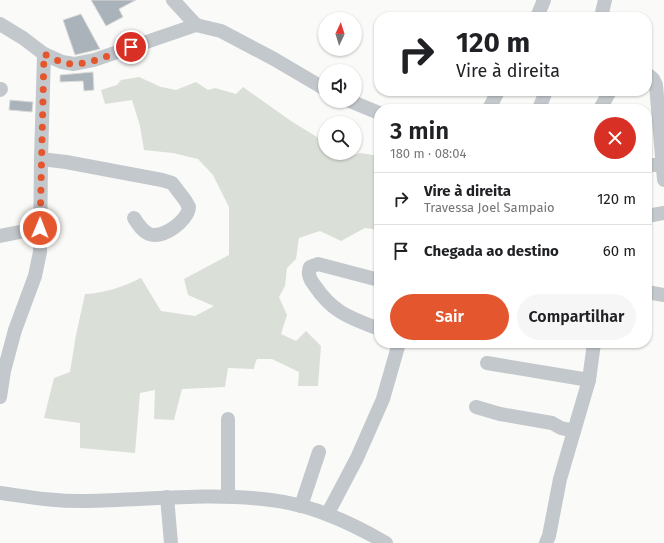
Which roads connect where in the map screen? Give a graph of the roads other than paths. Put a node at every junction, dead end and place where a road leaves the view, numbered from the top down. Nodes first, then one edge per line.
1 (173, 0) edge
2 (544, 0) edge
3 (605, 0) edge
4 (539, 12) edge
5 (602, 12) edge
6 (0, 24) edge
7 (196, 25) junction
8 (44, 54) junction
9 (652, 78) edge
10 (318, 85) edge
11 (362, 106) edge
12 (374, 111) edge
13 (41, 159) junction
14 (652, 165) edge
15 (663, 165) junction
16 (664, 180) edge
17 (664, 213) edge
18 (652, 215) edge
19 (134, 218) dead end
20 (40, 228) junction
21 (0, 236) edge
22 (374, 279) edge
23 (652, 293) edge
24 (664, 295) edge
25 (374, 327) edge
26 (398, 348) edge
27 (593, 348) edge
28 (487, 363) dead end
29 (2, 371) edge
30 (589, 380) junction
31 (0, 397) edge
32 (476, 407) dead end
33 (228, 419) dead end
34 (574, 431) junction
35 (319, 452) dead end
36 (0, 493) edge
37 (228, 496) junction
38 (167, 497) junction
39 (301, 506) junction
40 (328, 514) junction
41 (171, 543) edge
42 (386, 543) edge
43 (546, 543) edge

1 - 7 street
2 - 4 street
3 - 5 street
6 - 8 street
7 - 8 street
7 - 10 street
8 - 13 street
9 - 15 street
11 - 12 street
13 - 19 street
13 - 20 street
14 - 15 street
15 - 16 street
17 - 18 street
20 - 21 street
20 - 29 street
22 - 25 street
23 - 24 street
26 - 40 street
27 - 30 street
28 - 30 street
29 - 31 street
30 - 34 street
32 - 34 street
33 - 37 street
34 - 43 street
35 - 39 street
36 - 38 street
37 - 38 street
37 - 39 street
38 - 41 street
39 - 40 street
40 - 42 street

